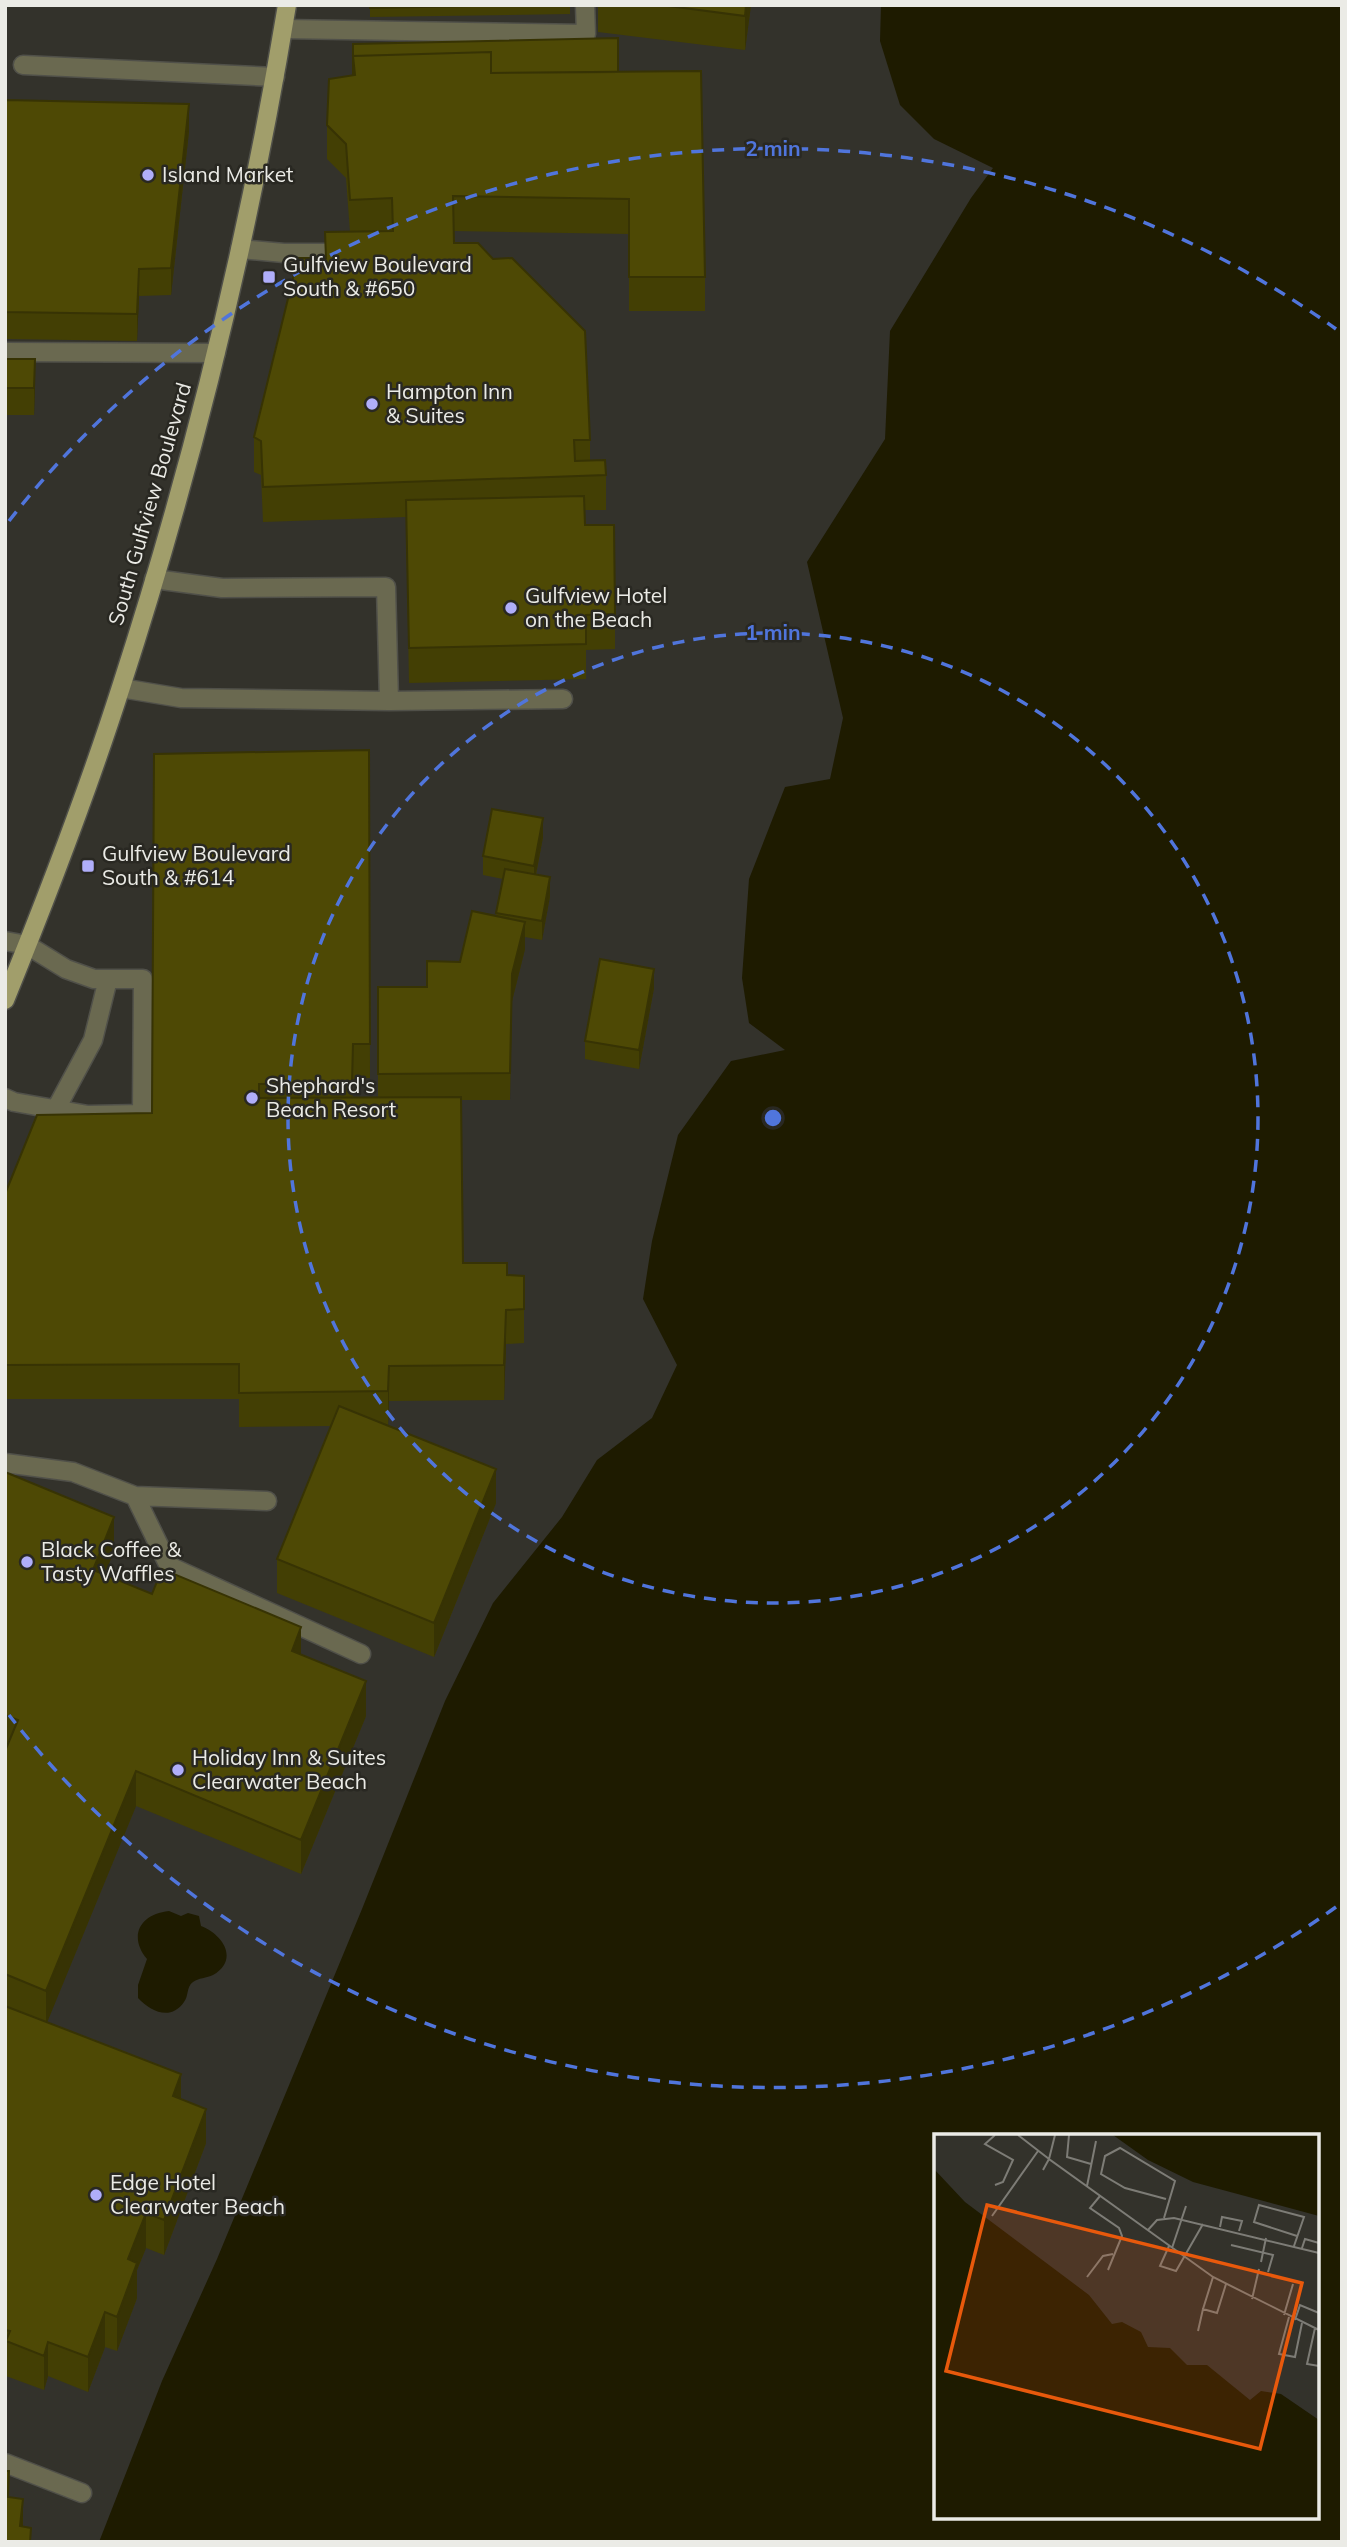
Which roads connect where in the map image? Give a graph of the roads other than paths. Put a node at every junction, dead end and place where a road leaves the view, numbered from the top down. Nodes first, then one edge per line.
1 (287, 5) edge
2 (585, 5) edge
3 (284, 29) junction
4 (23, 65) dead end
5 (275, 77) junction
6 (240, 249) junction
7 (365, 252) edge
8 (5, 352) edge
9 (216, 353) junction
10 (154, 579) junction
11 (121, 688) junction
12 (563, 699) dead end
13 (389, 701) junction
14 (5, 941) edge
15 (27, 945) junction
16 (108, 979) junction
17 (5, 1000) edge
18 (5, 1098) edge
19 (56, 1109) junction
20 (5, 1463) edge
21 (135, 1496) junction
22 (267, 1501) dead end
23 (361, 1654) dead end
24 (5, 2463) edge
25 (82, 2493) dead end

1 - 3 main road, South Gulfview Boulevard
2 - 3 lane
3 - 5 main road, South Gulfview Boulevard
4 - 5 lane
5 - 6 main road, South Gulfview Boulevard
6 - 7 lane
6 - 9 main road, South Gulfview Boulevard
8 - 9 lane
9 - 10 main road, South Gulfview Boulevard
10 - 11 main road, South Gulfview Boulevard
10 - 13 lane
11 - 13 lane
11 - 15 main road, South Gulfview Boulevard
12 - 13 lane
14 - 15 lane
15 - 16 lane
15 - 17 main road, South Gulfview Boulevard
16 - 19 lane
16 - 19 lane
18 - 19 lane
20 - 21 lane
21 - 22 lane
21 - 23 lane
24 - 25 lane

